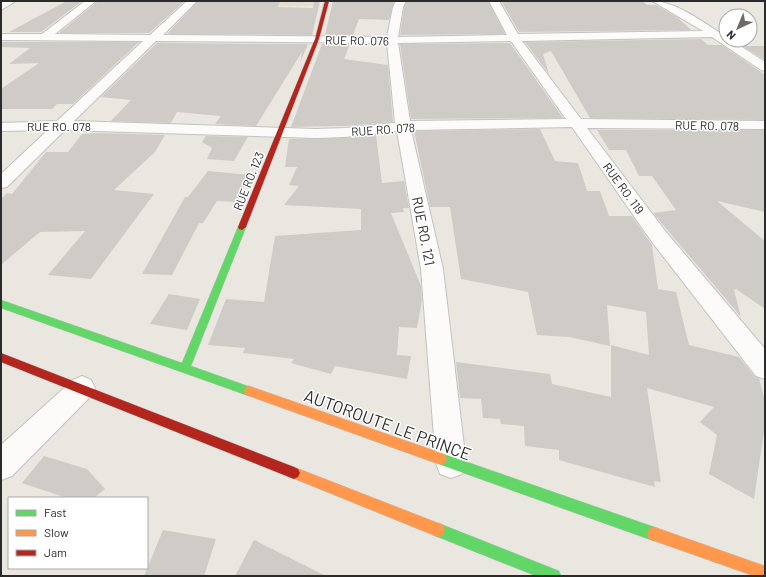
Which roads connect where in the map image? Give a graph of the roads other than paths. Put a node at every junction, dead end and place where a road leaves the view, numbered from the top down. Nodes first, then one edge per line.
1 (11, 1) edge
2 (91, 1) edge
3 (192, 1) edge
4 (327, 1) edge
5 (402, 1) edge
6 (494, 1) edge
7 (657, 1) edge
8 (1, 7) edge
9 (714, 34) junction
10 (155, 37) junction
11 (1, 38) edge
12 (45, 38) junction
13 (316, 38) junction
14 (515, 39) junction
15 (392, 40) junction
16 (765, 67) edge
17 (577, 122) junction
18 (62, 125) junction
19 (765, 125) edge
20 (403, 126) junction
21 (1, 127) edge
22 (279, 134) junction
23 (1, 183) edge
24 (1, 304) edge
25 (1, 357) edge
26 (185, 368) junction
27 (765, 368) edge
28 (82, 388) junction
29 (450, 463) junction
30 (1, 464) edge
31 (765, 573) edge
32 (554, 576) edge

1 - 8 street
2 - 12 street
3 - 10 street
4 - 13 main road, RUE RO. 123
5 - 15 street, RUE RO. 121
6 - 14 street, RUE RO. 119
7 - 9 street
9 - 14 street, RUE RO. 076
9 - 16 street
10 - 12 street, RUE RO. 076
10 - 13 street, RUE RO. 076
10 - 18 street
11 - 12 street, RUE RO. 076
13 - 15 street, RUE RO. 076
13 - 22 main road, RUE RO. 123
14 - 15 street, RUE RO. 076
14 - 17 street, RUE RO. 119
15 - 20 street, RUE RO. 121
17 - 19 street, RUE RO. 078
17 - 20 street, RUE RO. 078
17 - 27 street, RUE RO. 119
18 - 21 street, RUE RO. 078
18 - 22 street, RUE RO. 078
18 - 23 street
20 - 22 street, RUE RO. 078
20 - 29 street, RUE RO. 121
22 - 26 main road, RUE RO. 123
24 - 26 main road, AUTOROUTE LE PRINCE
25 - 28 main road
26 - 29 main road, AUTOROUTE LE PRINCE
28 - 30 street
28 - 32 main road
29 - 31 main road, AUTOROUTE LE PRINCE

